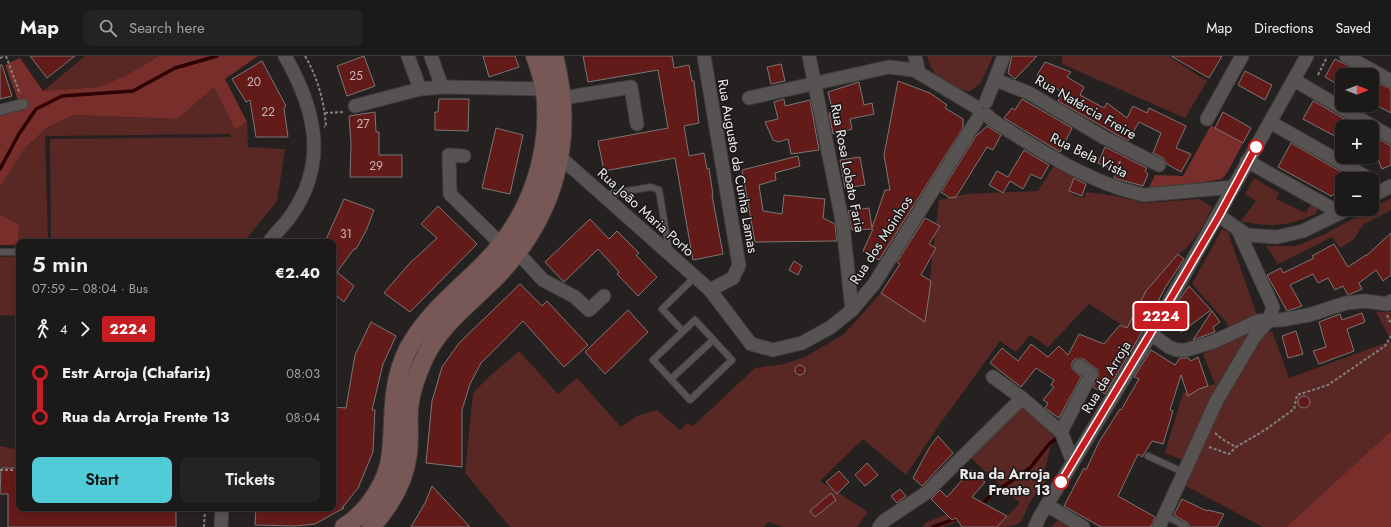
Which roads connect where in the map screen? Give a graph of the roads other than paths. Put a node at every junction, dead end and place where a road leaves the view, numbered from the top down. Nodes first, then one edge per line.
1 (284, 56) edge
2 (408, 56) edge
3 (432, 56) edge
4 (535, 56) edge
5 (554, 56) edge
6 (704, 56) edge
7 (809, 56) edge
8 (915, 56) edge
9 (1004, 56) edge
10 (1242, 56) edge
11 (1307, 56) edge
12 (1346, 56) edge
13 (919, 73) junction
14 (996, 80) junction
15 (1294, 80) junction
16 (1391, 81) edge
17 (815, 84) junction
18 (442, 87) junction
19 (544, 89) junction
20 (420, 90) junction
21 (563, 98) junction
22 (749, 98) dead end
23 (23, 104) road end
24 (354, 106) road end
25 (0, 110) edge
26 (982, 110) junction
27 (1207, 119) dead end
28 (1270, 122) junction
29 (637, 124) dead end
30 (1391, 137) edge
31 (464, 156) dead end
32 (560, 157) junction
33 (1247, 161) junction
34 (1159, 165) dead end
35 (1357, 172) edge
36 (1379, 184) edge
37 (1234, 186) junction
38 (1389, 188) edge
39 (1379, 193) edge
40 (604, 195) junction
41 (1335, 209) edge
42 (1335, 215) edge
43 (1219, 216) junction
44 (1238, 230) junction
45 (271, 239) edge
46 (510, 249) junction
47 (0, 252) edge
48 (16, 252) edge
49 (670, 254) junction
50 (695, 277) junction
51 (710, 290) junction
52 (604, 296) dead end
53 (1391, 301) edge
54 (852, 310) junction
55 (1269, 320) junction
56 (683, 331) junction
57 (1150, 334) junction
58 (714, 340) junction
59 (1079, 366) dead end
60 (993, 377) dead end
61 (671, 379) junction
62 (1022, 398) junction
63 (1061, 432) junction
64 (1148, 456) dead end
65 (1073, 462) junction
66 (1183, 472) junction
67 (1047, 506) junction
68 (222, 511) edge
69 (1165, 515) junction
70 (1034, 525) edge
71 (221, 527) edge
72 (344, 527) edge
73 (371, 527) edge
74 (879, 527) edge
75 (1083, 527) edge
76 (1159, 527) edge
77 (1186, 527) edge

1 - 45 street
2 - 20 street
3 - 18 street
4 - 19 main road
5 - 21 main road
6 - 51 street, Rua Augusto da Cunha Lamas
7 - 17 street, Rua Rosa Lobato Faria
8 - 13 street
9 - 14 street, Rua dos Moinhos
10 - 27 street
11 - 15 street, Rua da Arroja
12 - 16 street
13 - 17 street, Rua Bela Vista
13 - 26 street, Rua Bela Vista
14 - 26 street, Rua dos Moinhos
14 - 34 street, Rua Natércia Freire
15 - 28 street, Rua da Arroja
15 - 30 street
17 - 22 street, Rua Bela Vista
17 - 54 street, Rua Rosa Lobato Faria
18 - 19 street
18 - 20 street
19 - 46 main road
20 - 24 street
21 - 29 street
21 - 32 main road
23 - 25 street
26 - 37 street, Rua Bela Vista
26 - 54 street, Rua dos Moinhos
28 - 33 street, Rua da Arroja
28 - 35 street
31 - 46 street
32 - 40 street, Rua João Maria Porto
32 - 46 main road
33 - 37 street, Rua da Arroja
33 - 41 street
36 - 38 street
37 - 43 street, Rua da Arroja
38 - 39 street
40 - 49 street, Rua João Maria Porto
40 - 49 lane
42 - 44 street
43 - 44 street
43 - 57 street, Rua da Arroja
44 - 55 street
46 - 52 street
46 - 72 main road
46 - 73 main road
47 - 48 lane
49 - 50 street, Rua João Maria Porto
50 - 51 street, Rua João Maria Porto
50 - 56 lane
51 - 54 street, Rua dos Moinhos
53 - 55 street
55 - 57 street
55 - 66 street
56 - 58 lane
56 - 61 lane
57 - 65 street, Rua da Arroja
58 - 61 lane
58 - 61 lane
59 - 63 street
60 - 62 street
62 - 63 street
62 - 74 street
63 - 65 street
64 - 66 lane
65 - 67 street, Rua da Arroja
66 - 69 street
67 - 70 street, Rua da Arroja
67 - 75 street
68 - 71 street
69 - 76 street
69 - 77 lane

